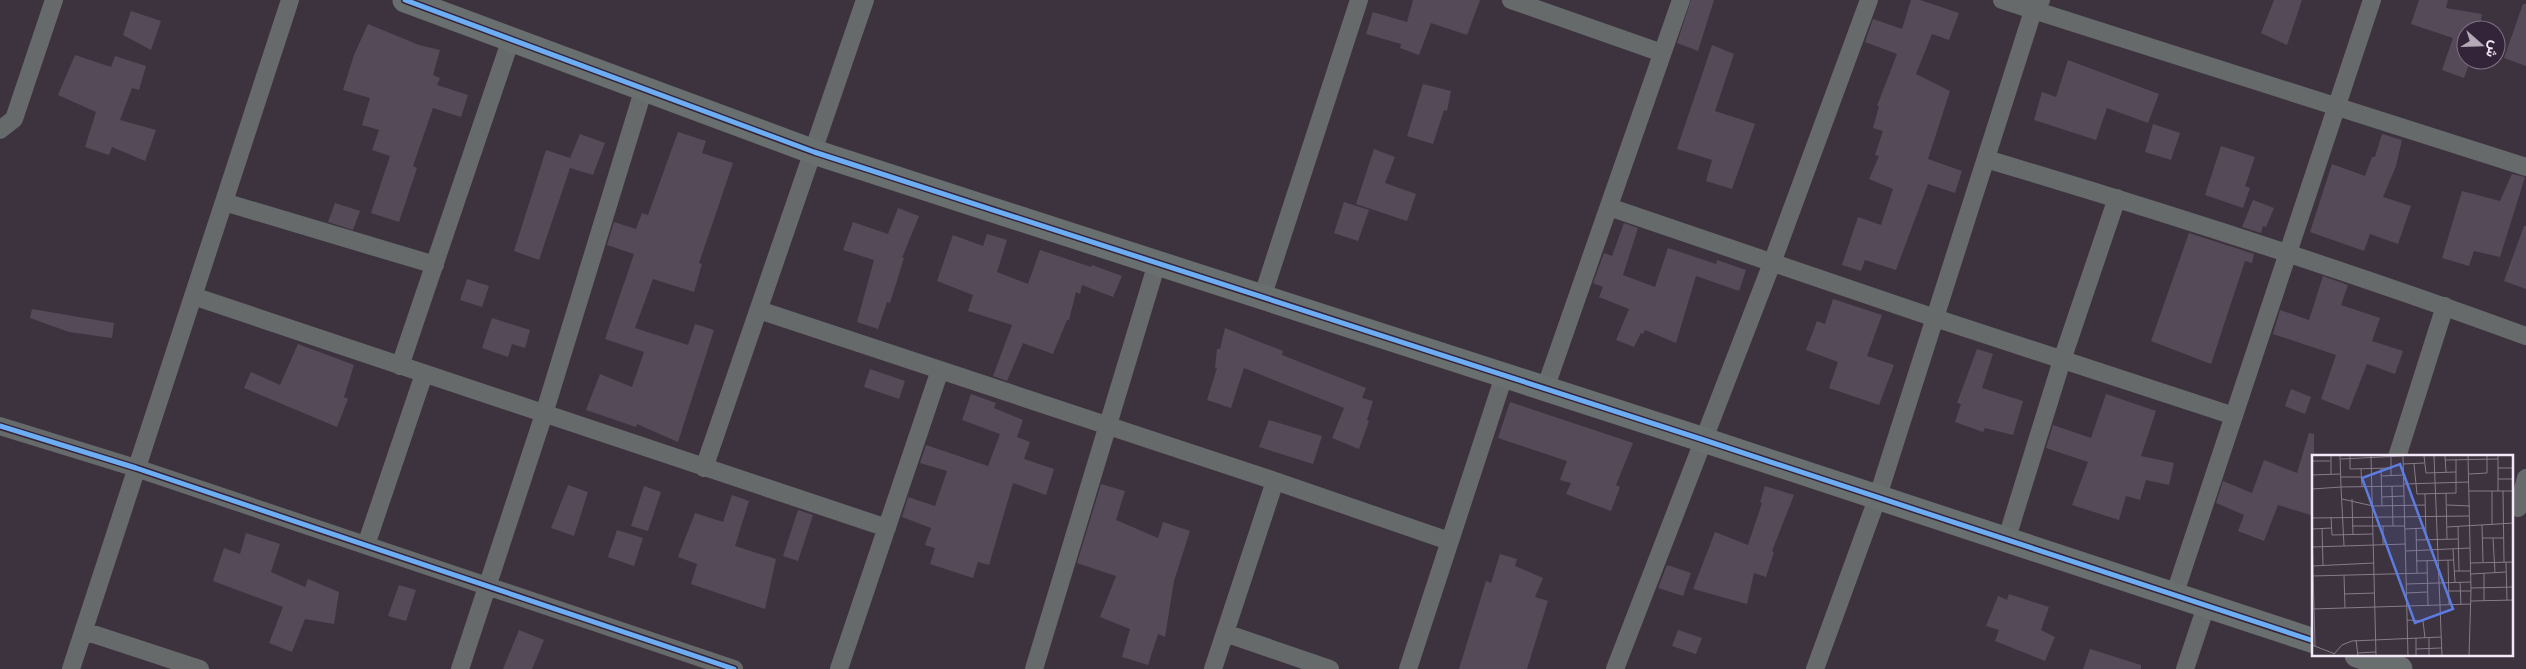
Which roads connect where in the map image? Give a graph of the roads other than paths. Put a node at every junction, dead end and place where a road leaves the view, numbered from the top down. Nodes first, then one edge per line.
1 (54, 0) edge
2 (290, 0) edge
3 (405, 0) edge
4 (865, 0) edge
5 (1359, 0) edge
6 (1511, 0) edge
7 (1681, 0) edge
8 (1869, 0) edge
9 (2002, 0) edge
10 (2372, 0) edge
11 (2037, 5) edge
12 (511, 39) junction
13 (1662, 53) junction
14 (644, 88) junction
15 (2338, 105) junction
16 (0, 130) edge
17 (814, 152) junction
18 (1986, 159) junction
19 (2526, 167) edge
20 (2117, 198) junction
21 (224, 202) junction
22 (1608, 208) junction
23 (2289, 252) junction
24 (1157, 263) junction
25 (1772, 263) junction
26 (435, 265) junction
27 (193, 296) junction
28 (1262, 298) junction
29 (2445, 306) junction
30 (759, 310) junction
31 (1935, 318) junction
32 (2526, 336) edge
33 (2062, 360) junction
34 (400, 366) junction
35 (940, 370) junction
36 (424, 374) junction
37 (1504, 376) junction
38 (1545, 388) junction
39 (544, 414) junction
40 (2234, 416) junction
41 (1108, 425) junction
42 (0, 426) edge
43 (1704, 440) junction
44 (2397, 455) edge
45 (136, 468) junction
46 (704, 468) junction
47 (2526, 478) edge
48 (1275, 481) junction
49 (1878, 498) junction
50 (2519, 508) edge
51 (888, 528) junction
52 (1449, 541) junction
53 (2006, 541) junction
54 (366, 545) junction
55 (487, 586) junction
56 (2174, 596) junction
57 (2206, 606) junction
58 (84, 631) junction
59 (1225, 633) junction
60 (2312, 640) edge
61 (2360, 656) edge
62 (71, 669) edge
63 (200, 669) edge
64 (460, 669) edge
65 (734, 669) edge
66 (839, 669) edge
67 (1034, 669) edge
68 (1213, 669) edge
69 (1330, 669) edge
70 (1408, 669) edge
71 (1615, 669) edge
72 (1815, 669) edge
73 (2185, 669) edge
74 (2400, 669) edge

1 - 16 street
2 - 21 street
3 - 12 street
4 - 17 street
5 - 28 street
6 - 13 street
7 - 13 street
8 - 25 street
9 - 11 street
10 - 15 street
11 - 15 street
11 - 18 street
12 - 14 street
12 - 26 street
13 - 22 street
14 - 17 street
14 - 39 street
15 - 19 street
15 - 23 street
17 - 24 street
17 - 30 street
18 - 20 street
18 - 31 street
20 - 23 street
20 - 33 street
21 - 26 street
21 - 27 street
22 - 25 street
22 - 38 street
23 - 29 street
23 - 40 street
24 - 28 street
24 - 41 street
25 - 31 street
25 - 43 street
26 - 34 street
27 - 34 street
27 - 45 street
28 - 37 street
29 - 32 street
29 - 44 street
30 - 35 street
30 - 46 street
31 - 33 street
31 - 49 street
33 - 40 street
33 - 53 street
34 - 36 street
35 - 41 street
35 - 51 street
36 - 39 street
36 - 54 street
37 - 38 street
37 - 52 street
38 - 43 street
39 - 46 street
39 - 55 street
40 - 56 street
41 - 48 street
41 - 67 street
42 - 45 street
43 - 49 street
43 - 71 street
45 - 54 street
45 - 58 street
46 - 51 street
47 - 50 street
48 - 52 street
48 - 59 street
49 - 53 street
49 - 72 street
51 - 66 street
52 - 70 street
53 - 56 street
54 - 55 street
55 - 64 street
55 - 65 street
56 - 57 street
57 - 60 street
57 - 73 street
58 - 62 street
58 - 63 street
59 - 68 street
59 - 69 street
61 - 74 street

